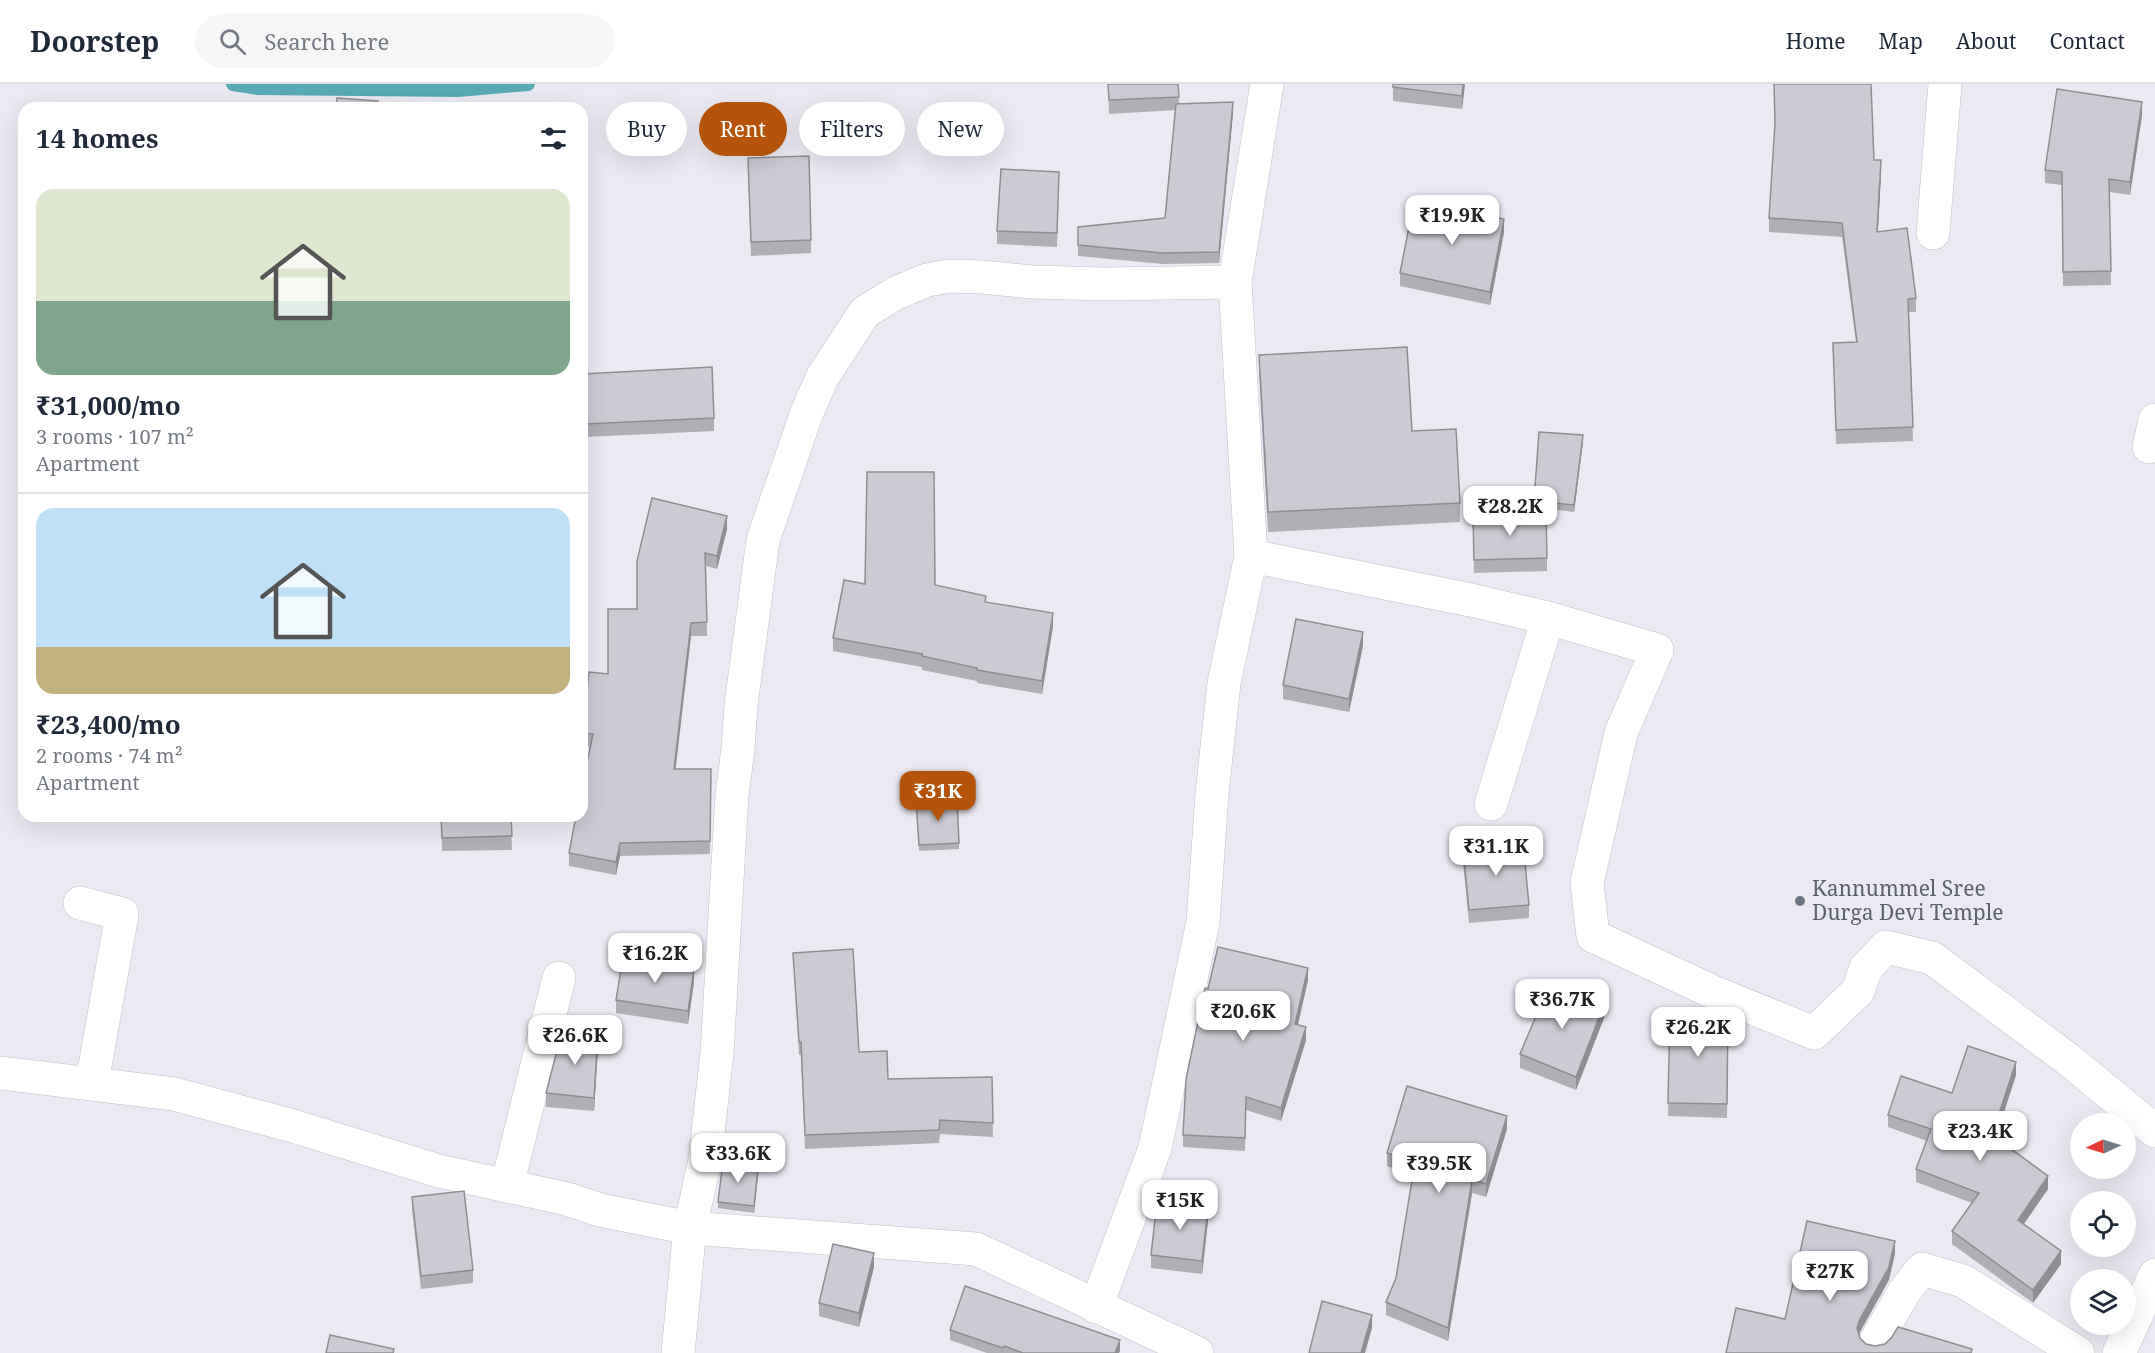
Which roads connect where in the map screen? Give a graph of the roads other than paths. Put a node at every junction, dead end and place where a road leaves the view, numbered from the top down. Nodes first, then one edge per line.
1 (1267, 84) edge
2 (1945, 84) edge
3 (1933, 233) dead end
4 (1234, 282) junction
5 (1251, 556) junction
6 (1548, 618) junction
7 (1491, 804) dead end
8 (80, 903) dead end
9 (559, 978) dead end
10 (0, 1072) edge
11 (92, 1083) junction
12 (2155, 1131) edge
13 (507, 1186) junction
14 (690, 1228) junction
15 (2155, 1275) edge
16 (1096, 1307) junction
17 (1876, 1341) dead end
18 (678, 1353) edge
19 (1197, 1353) edge
20 (2078, 1353) edge
21 (2119, 1353) edge

1 - 4 street
2 - 3 street
4 - 5 street
4 - 14 street
5 - 6 street
5 - 16 street
6 - 7 street
6 - 12 street
8 - 11 street
9 - 13 street
10 - 11 street
11 - 13 street
13 - 14 street
14 - 16 street
14 - 18 street
15 - 21 street
16 - 19 street
17 - 20 street

